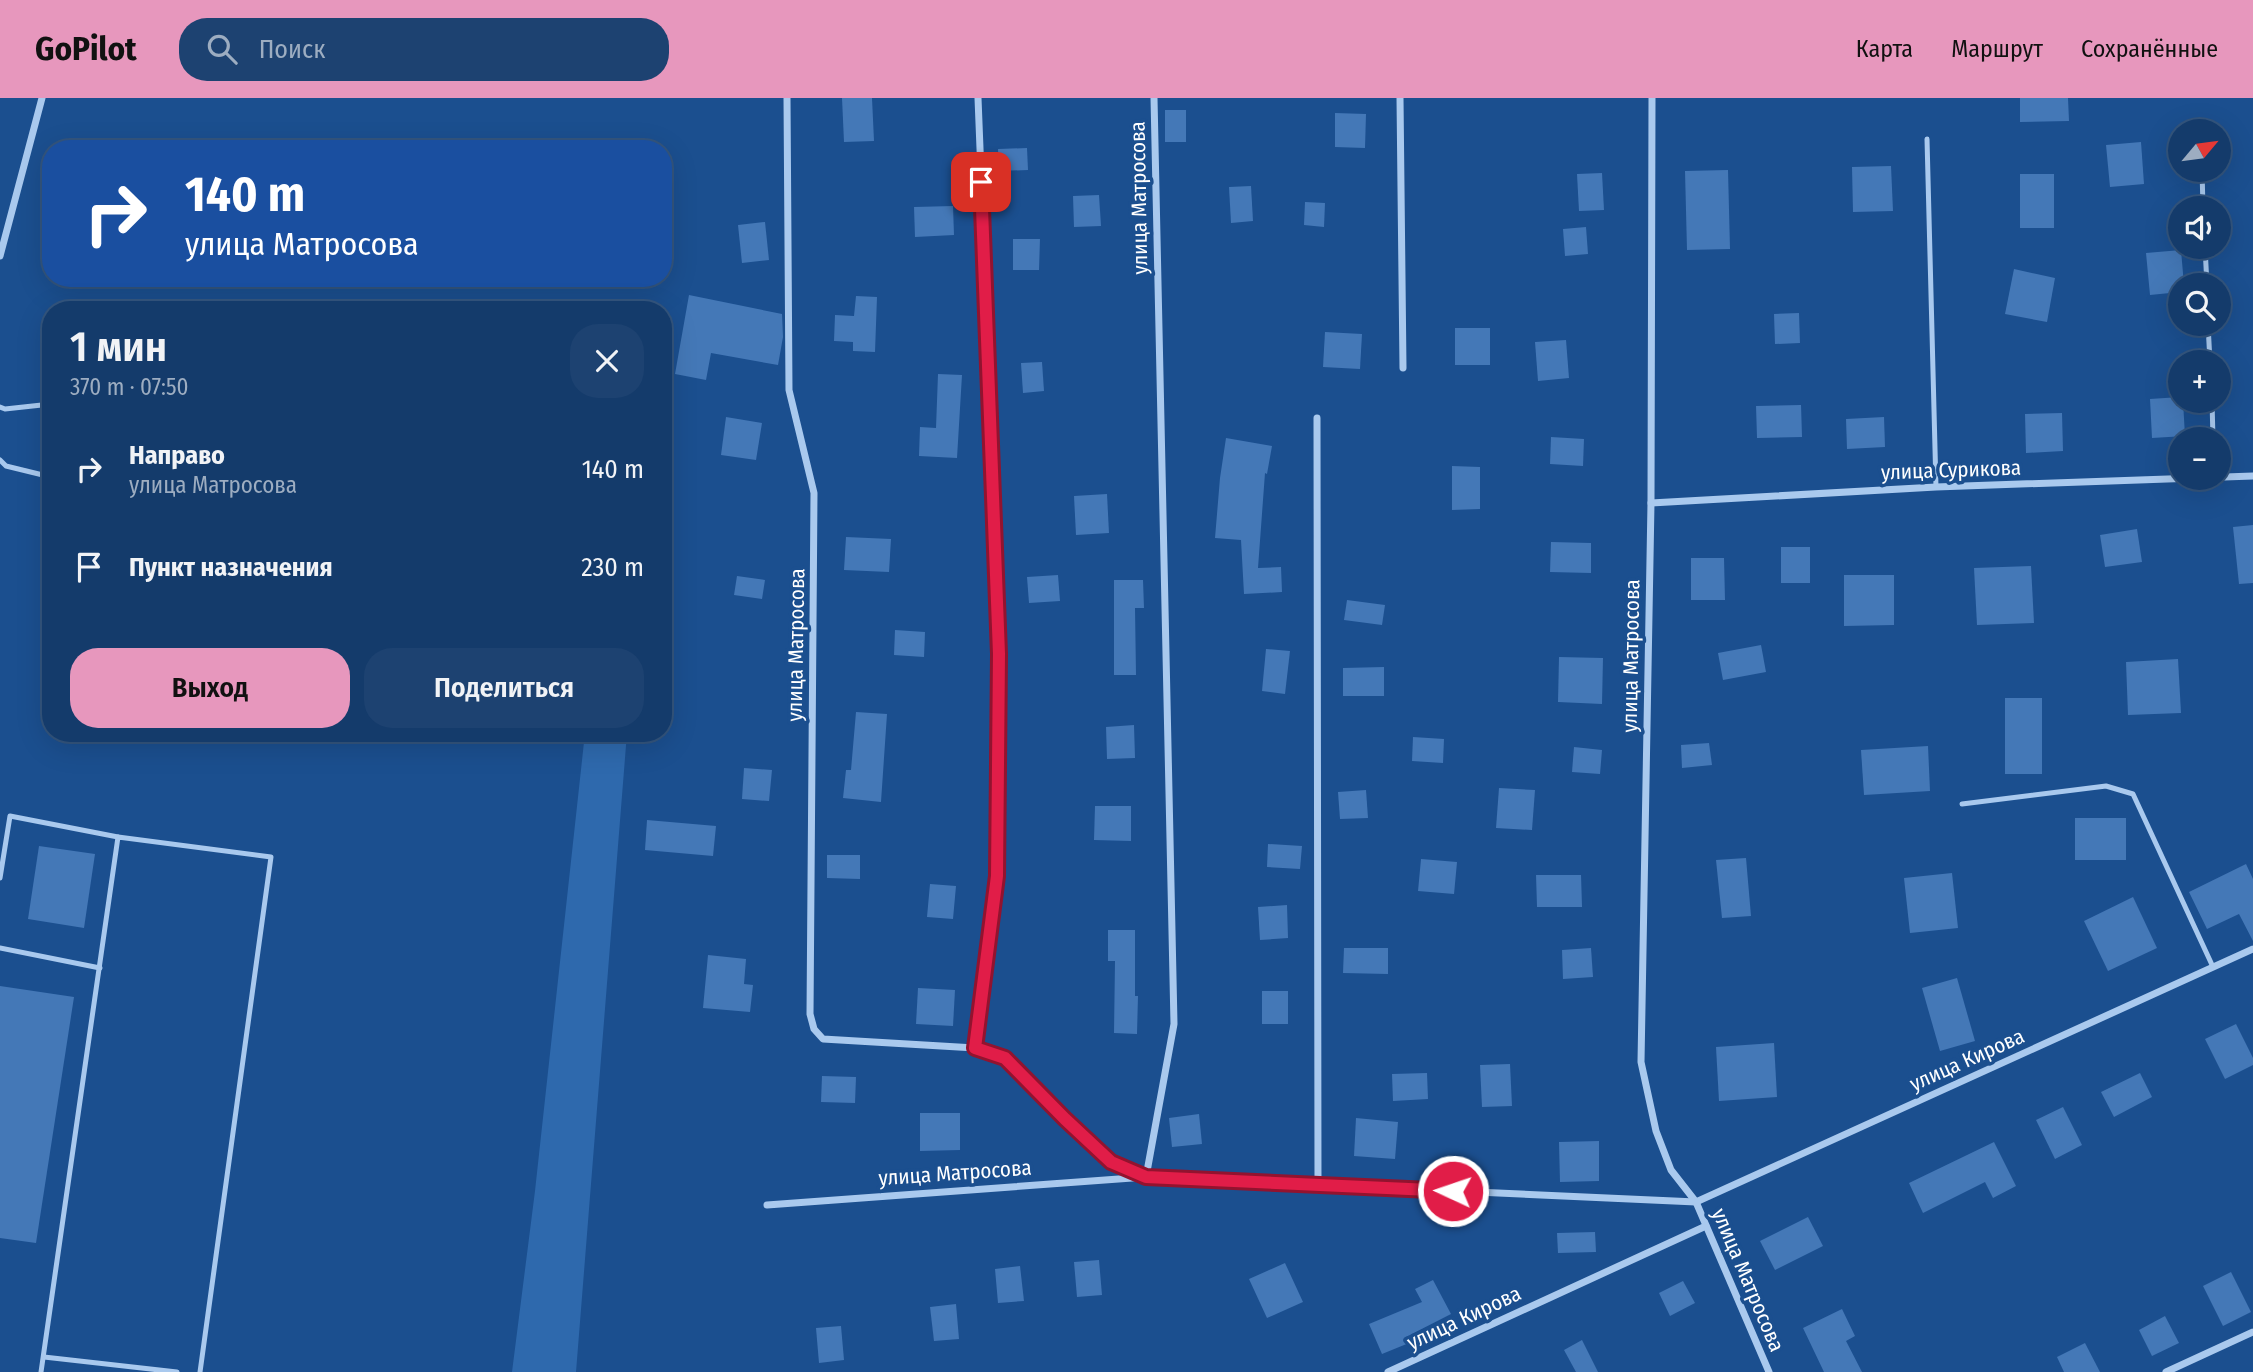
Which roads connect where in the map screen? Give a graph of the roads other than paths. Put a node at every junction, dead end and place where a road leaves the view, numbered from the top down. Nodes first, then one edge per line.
1 (42, 98) edge
2 (787, 98) edge
3 (978, 98) edge
4 (1154, 98) edge
5 (1400, 98) edge
6 (1652, 98) edge
7 (1927, 139) dead end
8 (0, 256) edge
9 (1403, 368) dead end
10 (42, 405) edge
11 (0, 407) edge
12 (1317, 418) dead end
13 (0, 460) edge
14 (42, 475) edge
15 (2253, 476) edge
16 (2231, 477) edge
17 (2168, 480) edge
18 (1936, 487) junction
19 (1651, 503) junction
20 (1962, 804) dead end
21 (118, 836) junction
22 (0, 878) edge
23 (0, 948) edge
24 (2253, 949) edge
25 (2213, 967) junction
26 (100, 968) junction
27 (975, 1048) junction
28 (1146, 1177) junction
29 (1318, 1185) junction
30 (1696, 1202) junction
31 (766, 1205) dead end
32 (1706, 1226) junction
33 (2253, 1332) edge
34 (44, 1357) junction
35 (41, 1372) edge
36 (177, 1372) edge
37 (200, 1372) edge
38 (1388, 1372) edge
39 (1769, 1372) edge
40 (2166, 1372) edge

1 - 8 street
2 - 27 street, улица Матросова
3 - 27 street
4 - 28 street, улица Матросова
5 - 9 street
6 - 19 street, улица Матросова
7 - 18 lane
10 - 11 lane
12 - 29 street
13 - 14 lane
15 - 16 street, улица Сурикова
17 - 18 street, улица Сурикова
18 - 19 street, улица Сурикова
19 - 30 street, улица Матросова
20 - 25 lane
21 - 22 lane
21 - 26 lane
21 - 37 lane
23 - 26 lane
24 - 25 street, улица Кирова
25 - 30 street, улица Кирова
26 - 34 lane
27 - 28 street, улица Матросова
28 - 29 street, улица Матросова
28 - 31 street, улица Матросова
29 - 30 street, улица Матросова
30 - 32 street, улица Матросова
32 - 38 street, улица Кирова
32 - 39 street, улица Матросова
33 - 40 street
34 - 35 lane
34 - 36 lane

